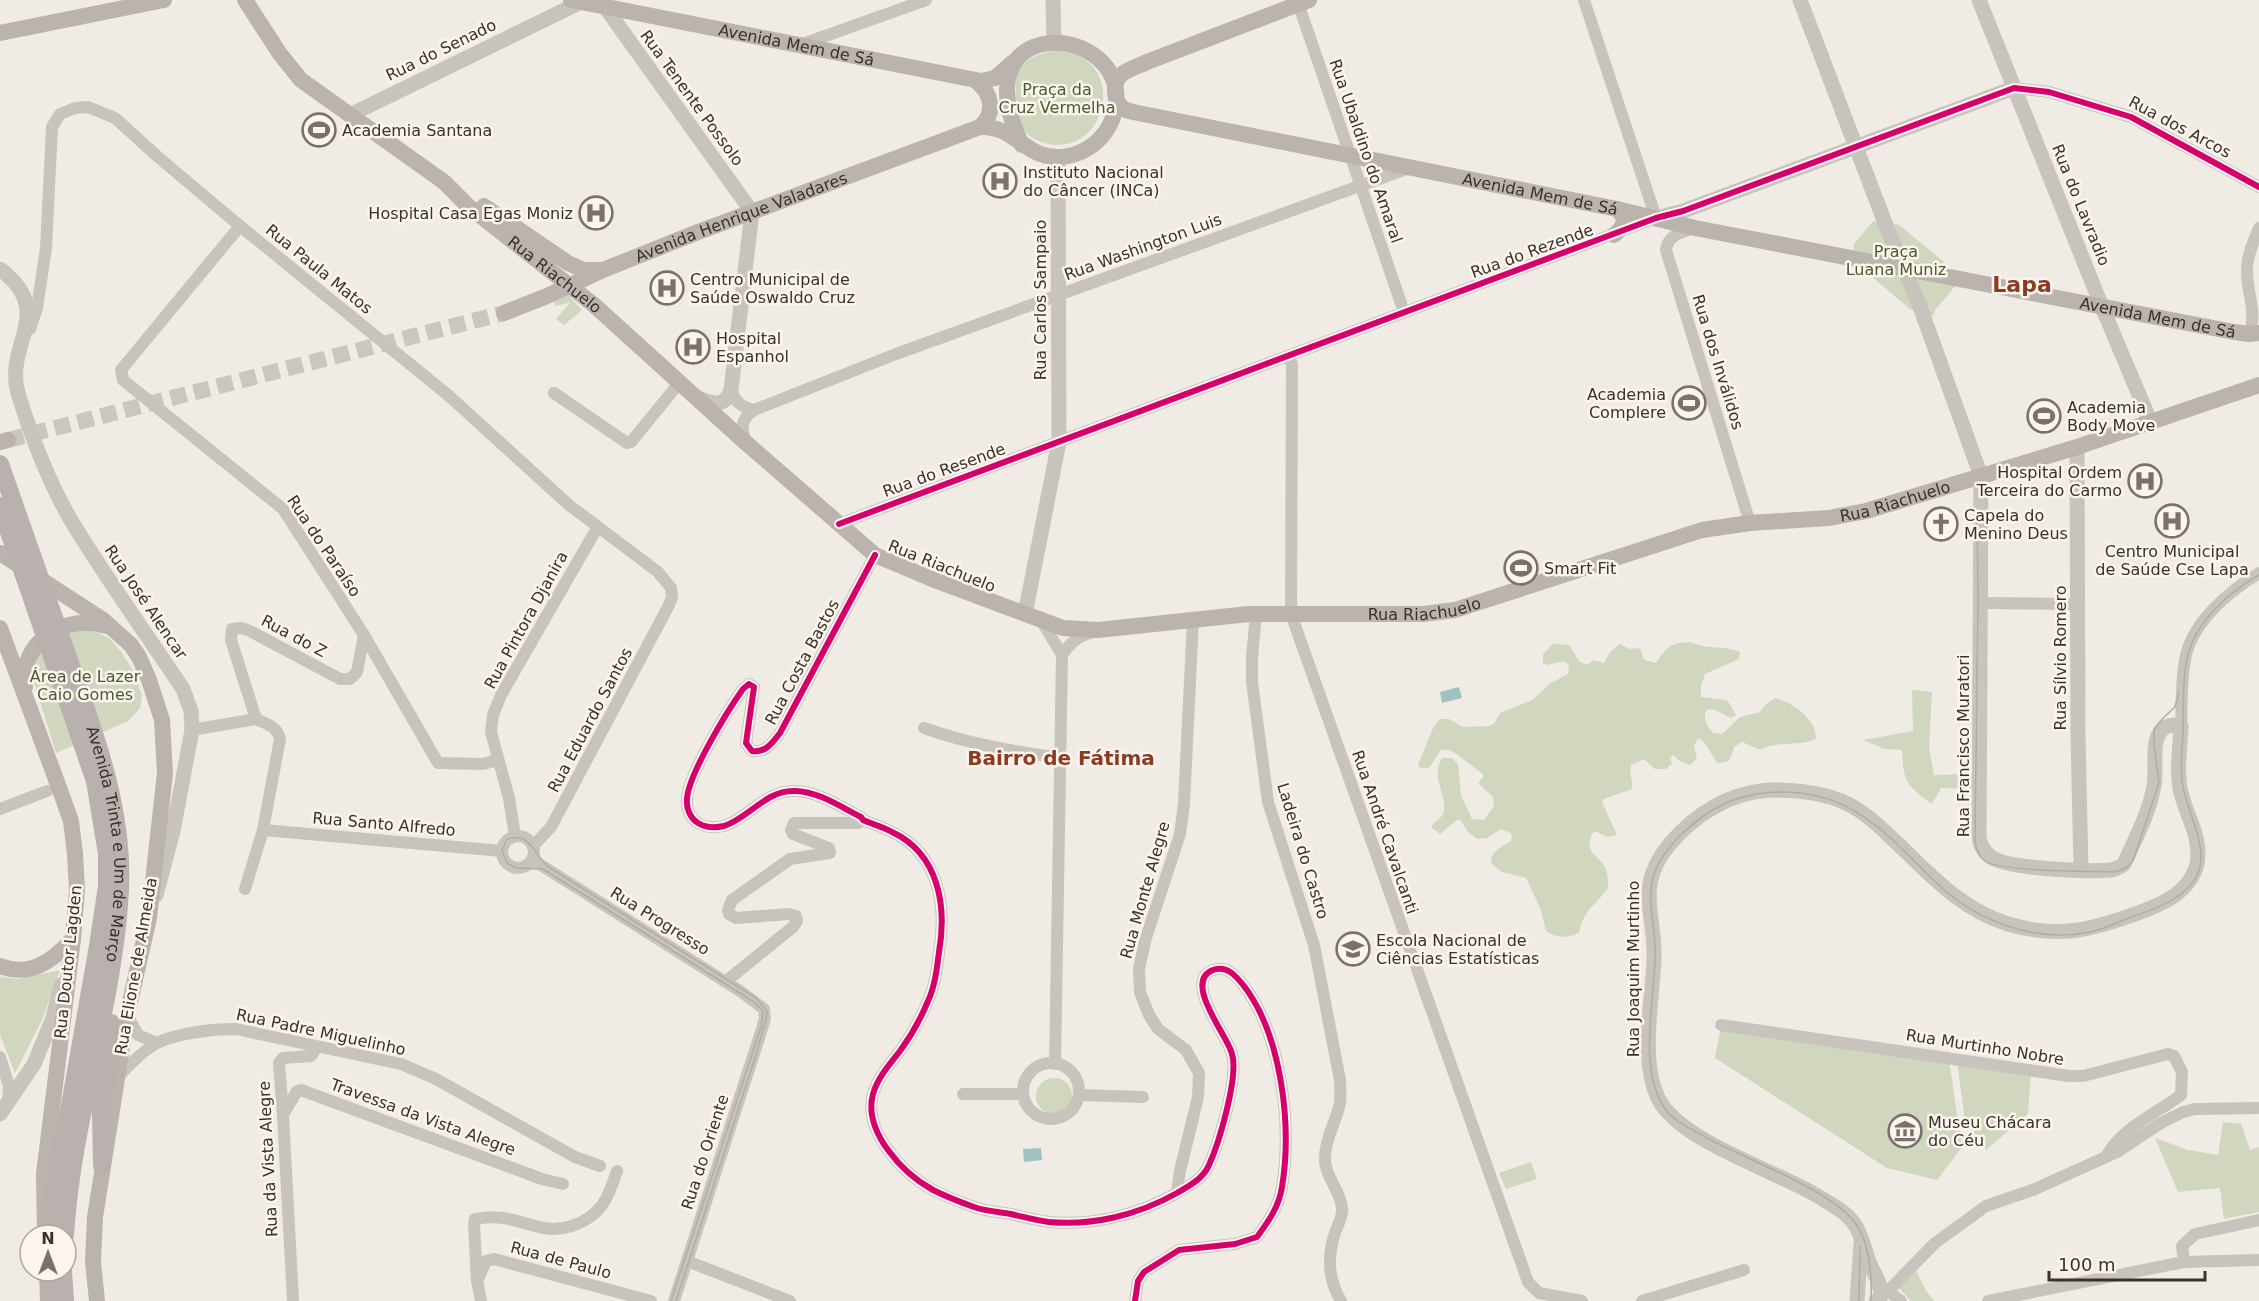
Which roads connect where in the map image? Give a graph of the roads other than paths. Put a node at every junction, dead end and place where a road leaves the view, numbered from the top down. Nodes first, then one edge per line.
1 (164, 0) edge
2 (245, 0) edge
3 (926, 0) edge
4 (1053, 0) edge
5 (1584, 0) edge
6 (1800, 0) edge
7 (1979, 0) edge
8 (576, 1) edge
9 (1301, 1) edge
10 (604, 2) edge
11 (0, 33) edge
12 (1054, 42) junction
13 (799, 45) junction
14 (1014, 61) junction
15 (975, 80) junction
16 (2014, 88) junction
17 (1115, 92) junction
18 (350, 115) junction
19 (980, 127) junction
20 (1022, 145) junction
21 (1857, 147) junction
22 (1349, 154) junction
23 (1058, 157) junction
24 (1410, 168) junction
25 (444, 182) junction
26 (1360, 185) junction
27 (2259, 187) edge
28 (1617, 209) junction
29 (752, 212) junction
30 (1656, 218) junction
31 (240, 226) junction
32 (1695, 228) junction
33 (2259, 228) edge
34 (1614, 235) junction
35 (1904, 268) junction
36 (0, 269) edge
37 (603, 270) junction
38 (568, 285) junction
39 (22, 291) junction
40 (39, 291) junction
41 (1059, 296) junction
42 (2102, 307) junction
43 (1404, 312) junction
44 (504, 313) tunnel mouth
45 (2254, 333) edge
46 (24, 338) junction
47 (1289, 356) junction
48 (680, 382) junction
49 (2259, 385) edge
50 (731, 390) junction
51 (554, 393) dead end
52 (698, 398) junction
53 (754, 410) junction
54 (2151, 423) junction
55 (745, 442) junction
56 (1059, 442) junction
57 (2077, 447) junction
58 (0, 464) edge
59 (1981, 476) junction
60 (0, 506) edge
61 (1750, 523) junction
62 (839, 524) junction
63 (597, 528) junction
64 (0, 553) edge
65 (875, 555) junction
66 (2259, 573) edge
67 (1981, 603) junction
68 (2078, 604) junction
69 (669, 605) joint
70 (1025, 614) junction
71 (1256, 614) junction
72 (1291, 614) junction
73 (1041, 620) junction
74 (1193, 620) junction
75 (0, 628) edge
76 (1098, 630) junction
77 (117, 632) junction
78 (364, 635) junction
79 (1062, 656) junction
80 (27, 696) junction
81 (255, 719) junction
82 (2181, 726) junction
83 (924, 728) dead end
84 (192, 730) junction
85 (89, 739) junction
86 (1061, 758) junction
87 (498, 760) junction
88 (47, 791) dead end
89 (0, 809) edge
90 (862, 820) junction
91 (262, 830) junction
92 (515, 836) junction
93 (534, 845) junction
94 (502, 851) junction
95 (533, 860) junction
96 (2080, 869) junction
97 (245, 889) dead end
98 (148, 918) junction
99 (73, 939) junction
100 (113, 961) junction
101 (0, 966) edge
102 (725, 982) junction
103 (765, 1013) joint
104 (127, 1016) junction
105 (1721, 1025) dead end
106 (157, 1043) junction
107 (317, 1047) junction
108 (0, 1057) edge
109 (1055, 1064) junction
110 (116, 1079) junction
111 (963, 1094) dead end
112 (1023, 1094) junction
113 (1079, 1095) junction
114 (1143, 1097) dead end
115 (4, 1107) edge
116 (2259, 1108) edge
117 (284, 1115) junction
118 (2106, 1157) junction
119 (102, 1165) junction
120 (600, 1166) dead end
121 (617, 1171) dead end
122 (563, 1184) dead end
123 (1178, 1192) junction
124 (2259, 1220) edge
125 (47, 1223) edge
126 (50, 1223) edge
127 (66, 1223) edge
128 (1862, 1241) junction
129 (2259, 1260) edge
130 (687, 1261) junction
131 (2184, 1262) junction
132 (1744, 1270) dead end
133 (477, 1281) junction
134 (48, 1283) edge
135 (64, 1283) edge
136 (1882, 1296) edge
137 (49, 1301) edge
138 (65, 1301) edge
139 (97, 1301) edge
140 (293, 1301) edge
141 (481, 1301) edge
142 (651, 1301) edge
143 (674, 1301) edge
144 (790, 1301) edge
145 (1135, 1301) edge
146 (1341, 1301) edge
147 (1582, 1301) edge
148 (1642, 1301) edge
149 (1857, 1301) edge
150 (1901, 1301) edge
151 (1988, 1301) edge

1 - 11 main road
2 - 18 main road, Rua Riachuelo
3 - 13 street
4 - 12 street
5 - 30 street
6 - 21 street, Rua Francisco Muratori
7 - 16 street, Rua do Lavradio
8 - 10 main road, Avenida Mem de Sá
8 - 18 street, Rua do Senado
9 - 17 main road
9 - 22 street, Rua Ubaldino do Amaral
10 - 13 main road, Avenida Mem de Sá
10 - 29 street, Rua Tenente Possolo
12 - 14 main road
12 - 17 main road
13 - 15 main road, Avenida Mem de Sá
14 - 15 main road, Avenida Mem de Sá
14 - 20 main road
15 - 19 main road
16 - 21 street, Rua do Rezende
16 - 27 street, Rua dos Arcos
16 - 42 street, Rua do Lavradio
17 - 22 main road, Avenida Mem de Sá
17 - 23 main road
18 - 25 main road, Rua Riachuelo
19 - 20 main road
19 - 29 main road, Avenida Henrique Valadares
20 - 23 main road
21 - 30 street, Rua do Rezende
21 - 35 street, Rua Francisco Muratori
22 - 24 main road, Avenida Mem de Sá
22 - 26 street, Rua Ubaldino do Amaral
23 - 41 street, Rua Carlos Sampaio
24 - 26 street, Rua Washington Luis
24 - 28 main road, Avenida Mem de Sá
25 - 37 main road
25 - 38 main road, Rua Riachuelo
26 - 41 street, Rua Washington Luis
26 - 43 street, Rua Ubaldino do Amaral
28 - 30 main road, Avenida Mem de Sá
28 - 34 main road
29 - 37 main road, Avenida Henrique Valadares
29 - 50 street
30 - 32 main road, Avenida Mem de Sá
30 - 34 street, Rua do Rezende
31 - 40 street, Rua Paula Matos
31 - 63 street, Rua Paula Matos
31 - 78 street, Rua do Paraíso
32 - 35 main road, Avenida Mem de Sá
32 - 61 street, Rua dos Inválidos
33 - 45 street
34 - 43 street, Rua do Rezende
35 - 42 main road, Avenida Mem de Sá
35 - 59 street, Rua Francisco Muratori
36 - 39 street
37 - 38 main road, Avenida Henrique Valadares
38 - 44 main road, Avenida Henrique Valadares
38 - 48 main road, Rua Riachuelo
39 - 40 street
39 - 46 street, Rua José Alencar
40 - 46 street, Rua Paula Matos
41 - 53 street, Rua Washington Luis
41 - 56 street, Rua Carlos Sampaio
42 - 45 main road, Avenida Mem de Sá
42 - 54 street, Rua do Lavradio
43 - 47 street, Rua do Rezende
46 - 84 street, Rua José Alencar
47 - 56 street, Rua do Rezende
47 - 72 street, Rua André Cavalcanti
48 - 51 street
48 - 52 main road, Rua Riachuelo
49 - 54 main road, Rua Riachuelo
50 - 52 street
50 - 53 street
52 - 55 main road, Rua Riachuelo
53 - 55 street
54 - 57 main road, Rua Riachuelo
55 - 62 main road, Rua Riachuelo
56 - 62 street, Rua do Resende
56 - 70 street, Rua Carlos Sampaio
57 - 59 main road, Rua Riachuelo
57 - 68 street, Rua Sílvio Romero
58 - 85 main road, Avenida Trinta e Um de Março
59 - 61 main road, Rua Riachuelo
59 - 67 street, Rua Francisco Muratori
60 - 85 main road, Avenida Trinta e Um de Março
61 - 72 main road, Rua Riachuelo
62 - 65 main road, Rua Riachuelo
63 - 69 street, Rua Paula Matos
63 - 87 street, Rua Pintora Djanira
64 - 77 main road, Rua Elione de Almeida
65 - 70 main road, Rua Riachuelo
65 - 90 street, Rua Costa Bastos
66 - 82 street, Rua Joaquim Murtinho
67 - 68 street
67 - 96 street, Rua Francisco Muratori
68 - 96 street, Rua Sílvio Romero
69 - 93 street, Rua Eduardo Santos
70 - 73 main road, Rua Riachuelo
71 - 72 main road, Rua Riachuelo
71 - 74 main road, Rua Riachuelo
71 - 146 street, Ladeira do Castro
72 - 147 street, Rua André Cavalcanti
73 - 76 main road, Rua Riachuelo
73 - 79 street
74 - 76 main road, Rua Riachuelo
74 - 123 street, Rua Monte Alegre
75 - 80 main road, Rua Doutor Lagden
76 - 79 street
77 - 80 main road
77 - 98 main road, Rua Elione de Almeida
78 - 81 street, Rua do Z
78 - 87 street, Rua do Paraíso
79 - 86 street
80 - 99 main road, Rua Doutor Lagden
81 - 84 street
81 - 91 street
82 - 96 street, Rua Francisco Muratori
82 - 128 street, Rua Joaquim Murtinho
83 - 86 street
84 - 98 street, Rua José Alencar
85 - 100 main road, Avenida Trinta e Um de Março
85 - 126 main road, Avenida Trinta e Um de Março
86 - 109 street
87 - 92 street, Rua Pintora Djanira
88 - 89 street
90 - 102 street
90 - 123 street
91 - 94 street, Rua Santo Alfredo
91 - 97 street
92 - 93 street
92 - 94 street
93 - 95 street
94 - 95 street
95 - 102 street, Rua Progresso
98 - 104 main road, Rua Elione de Almeida
99 - 101 main road
99 - 115 street
99 - 125 main road, Rua Doutor Lagden
100 - 119 main road
100 - 127 main road, Avenida Trinta e Um de Março
102 - 103 street, Rua Progresso
103 - 130 street, Rua do Oriente
104 - 106 street
104 - 110 main road, Rua Elione de Almeida
105 - 118 street, Rua Murtinho Nobre
106 - 107 street, Rua Padre Miguelinho
106 - 110 street, Rua Padre Miguelinho
107 - 117 street, Rua da Vista Alegre
107 - 120 street, Rua Padre Miguelinho
108 - 115 street
109 - 112 street
109 - 113 street
110 - 119 main road, Rua Elione de Almeida
111 - 112 street
112 - 113 street
113 - 114 street
116 - 118 street
117 - 122 street, Travessa da Vista Alegre
117 - 140 street, Rua da Vista Alegre
118 - 136 street
119 - 139 main road
121 - 133 street
123 - 145 street
124 - 131 street
128 - 136 street, Rua Joaquim Murtinho
128 - 149 street
129 - 131 street
130 - 143 street, Rua do Oriente
130 - 144 street
131 - 151 street
132 - 148 street
133 - 141 street
133 - 142 street, Rua de Paulo
134 - 137 main road
135 - 138 main road
136 - 150 street

